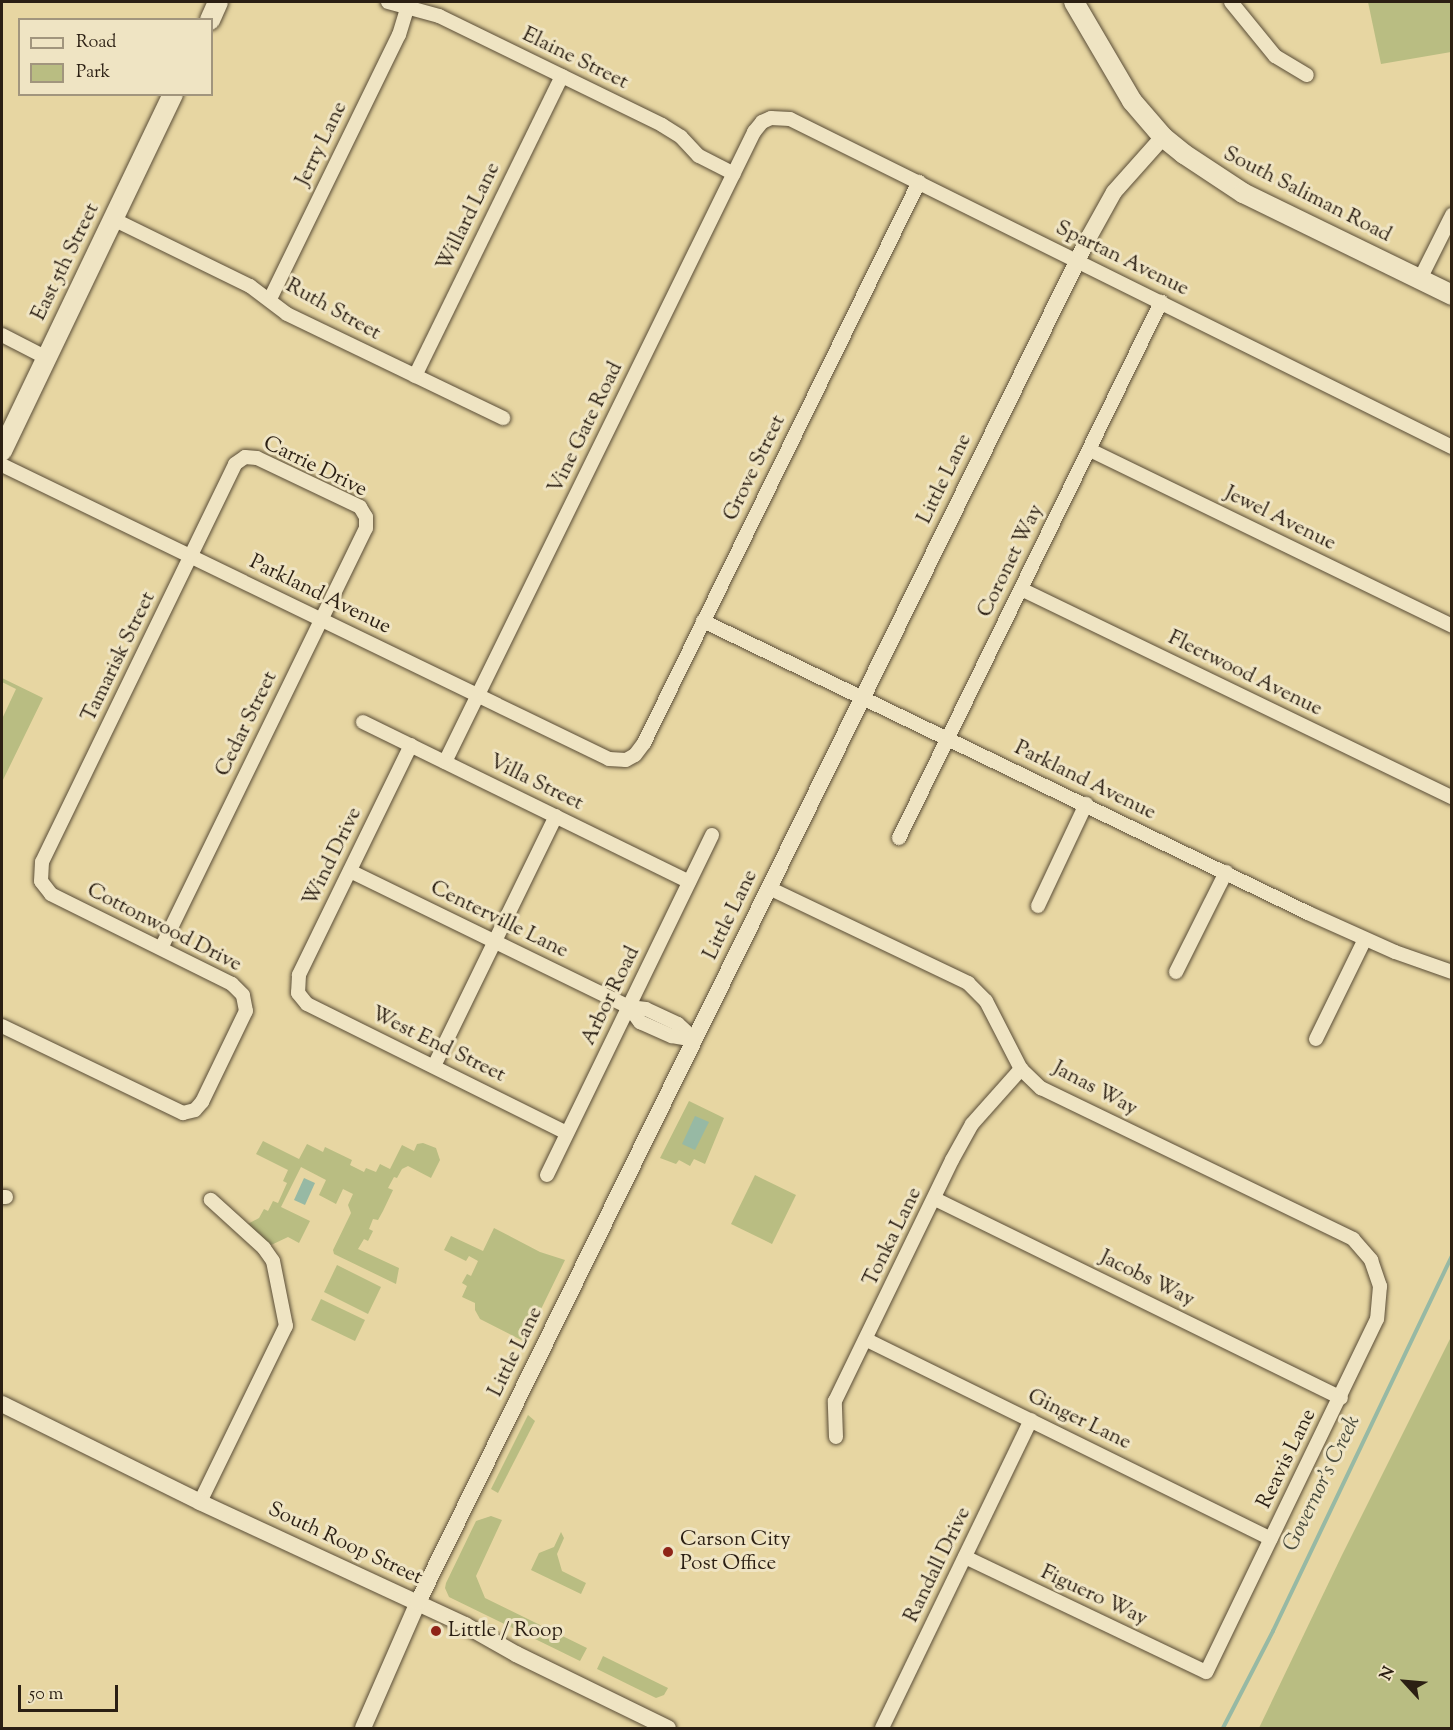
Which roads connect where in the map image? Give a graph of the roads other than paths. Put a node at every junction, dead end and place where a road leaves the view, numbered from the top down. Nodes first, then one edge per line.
1 (219, 2) edge
2 (388, 2) edge
3 (1074, 2) edge
4 (1231, 2) edge
5 (408, 6) junction
6 (211, 18) edge
7 (1307, 75) dead end
8 (562, 76) junction
9 (172, 96) edge
10 (771, 118) joint
11 (1163, 137) junction
12 (734, 174) junction
13 (919, 183) junction
14 (1452, 215) edge
15 (113, 219) junction
16 (1077, 261) junction
17 (1420, 279) junction
18 (1452, 294) edge
19 (270, 299) junction
20 (1161, 302) junction
21 (2, 335) edge
22 (47, 357) junction
23 (415, 376) junction
24 (503, 418) dead end
25 (1452, 447) edge
26 (1090, 450) junction
27 (2, 451) edge
28 (245, 457) joint
29 (2, 465) edge
30 (366, 517) joint
31 (191, 556) junction
32 (1021, 588) junction
33 (321, 619) junction
34 (703, 621) junction
35 (1452, 626) edge
36 (478, 696) junction
37 (863, 698) junction
38 (363, 722) dead end
39 (948, 738) junction
40 (411, 745) junction
41 (445, 762) junction
42 (620, 762) joint
43 (1452, 797) edge
44 (1086, 804) junction
45 (556, 816) junction
46 (712, 835) dead end
47 (899, 838) dead end
48 (350, 871) junction
49 (1226, 872) junction
50 (41, 881) joint
51 (689, 882) junction
52 (769, 888) junction
53 (1038, 906) dead end
54 (1365, 939) junction
55 (495, 942) junction
56 (161, 948) junction
57 (1176, 972) dead end
58 (1452, 972) edge
59 (297, 989) joint
60 (628, 1007) junction
61 (2, 1026) edge
62 (1316, 1039) dead end
63 (694, 1040) junction
64 (434, 1066) junction
65 (1021, 1069) junction
66 (567, 1132) junction
67 (547, 1175) dead end
68 (935, 1199) junction
69 (211, 1200) dead end
70 (1371, 1260) joint
71 (867, 1341) junction
72 (1341, 1398) junction
73 (2, 1404) edge
74 (1031, 1420) junction
75 (836, 1437) dead end
76 (200, 1502) junction
77 (1272, 1539) junction
78 (965, 1557) junction
79 (418, 1602) junction
80 (1206, 1672) joint
81 (363, 1728) edge
82 (668, 1728) edge
83 (882, 1728) edge

1 - 6 main road
2 - 5 street, Elaine Street
3 - 11 main road, South Saliman Road
4 - 7 street
5 - 8 street, Elaine Street
5 - 19 street, Jerry Lane
8 - 12 street, Elaine Street
8 - 23 street, Willard Lane
9 - 15 main road, East 5th Street
10 - 12 street, Vine Gate Road
10 - 13 street, Spartan Avenue
11 - 16 street, Little Lane
11 - 17 main road, South Saliman Road
12 - 36 street, Vine Gate Road
13 - 16 street, Spartan Avenue
13 - 34 street, Grove Street
14 - 17 street
15 - 19 street, Ruth Street
15 - 22 main road, East 5th Street
16 - 20 street, Spartan Avenue
16 - 37 street, Little Lane
17 - 18 main road, South Saliman Road
19 - 23 street, Ruth Street
20 - 25 street, Spartan Avenue
20 - 26 street, Coronet Way
21 - 22 street
22 - 27 main road, East 5th Street
23 - 24 street, Ruth Street
26 - 32 street, Coronet Way
26 - 35 street, Jewel Avenue
28 - 30 street, Carrie Drive
28 - 31 street, Tamarisk Street
29 - 31 street, Parkland Avenue
30 - 33 street, Cedar Street
31 - 33 street, Parkland Avenue
31 - 50 street, Tamarisk Street
32 - 39 street, Coronet Way
32 - 43 street, Fleetwood Avenue
33 - 36 street, Parkland Avenue
33 - 56 street, Cedar Street
34 - 37 street, Parkland Avenue
34 - 42 street, Grove Street
36 - 41 street, Vine Gate Road
36 - 42 street, Parkland Avenue
37 - 39 street, Parkland Avenue
37 - 52 street, Little Lane
38 - 40 street, Villa Street
39 - 44 street, Parkland Avenue
39 - 47 street, Coronet Way
40 - 41 street, Villa Street
40 - 48 street, Wind Drive
41 - 45 street, Villa Street
44 - 49 street, Parkland Avenue
44 - 53 street
45 - 51 street, Villa Street
45 - 55 street
46 - 51 street, Arbor Road
48 - 55 street, Centerville Lane
48 - 59 street, Wind Drive
49 - 54 street, Parkland Avenue
49 - 57 street
50 - 56 street, Cottonwood Drive
51 - 60 street, Arbor Road
52 - 63 street, Little Lane
52 - 65 street, Janas Way
54 - 58 street, Parkland Avenue
54 - 62 street
55 - 60 street, Centerville Lane
55 - 64 street
56 - 61 street, Cottonwood Drive
59 - 64 street, West End Street
60 - 63 street, Centerville Lane
60 - 66 street, Arbor Road
63 - 79 street, Little Lane
64 - 66 street, West End Street
65 - 68 street, Tonka Lane
65 - 70 street, Janas Way
66 - 67 street, Arbor Road
68 - 71 street, Tonka Lane
68 - 72 street, Jacobs Way
69 - 76 street
70 - 72 street, Reavis Lane
71 - 74 street, Ginger Lane
71 - 75 street, Tonka Lane
72 - 77 street, Reavis Lane
73 - 76 street, South Roop Street
74 - 77 street, Ginger Lane
74 - 78 street, Randall Drive
76 - 79 street, South Roop Street
77 - 80 street, Reavis Lane
78 - 80 street, Figuero Way
78 - 83 street, Randall Drive
79 - 81 street, Little Lane
79 - 82 street, South Roop Street

